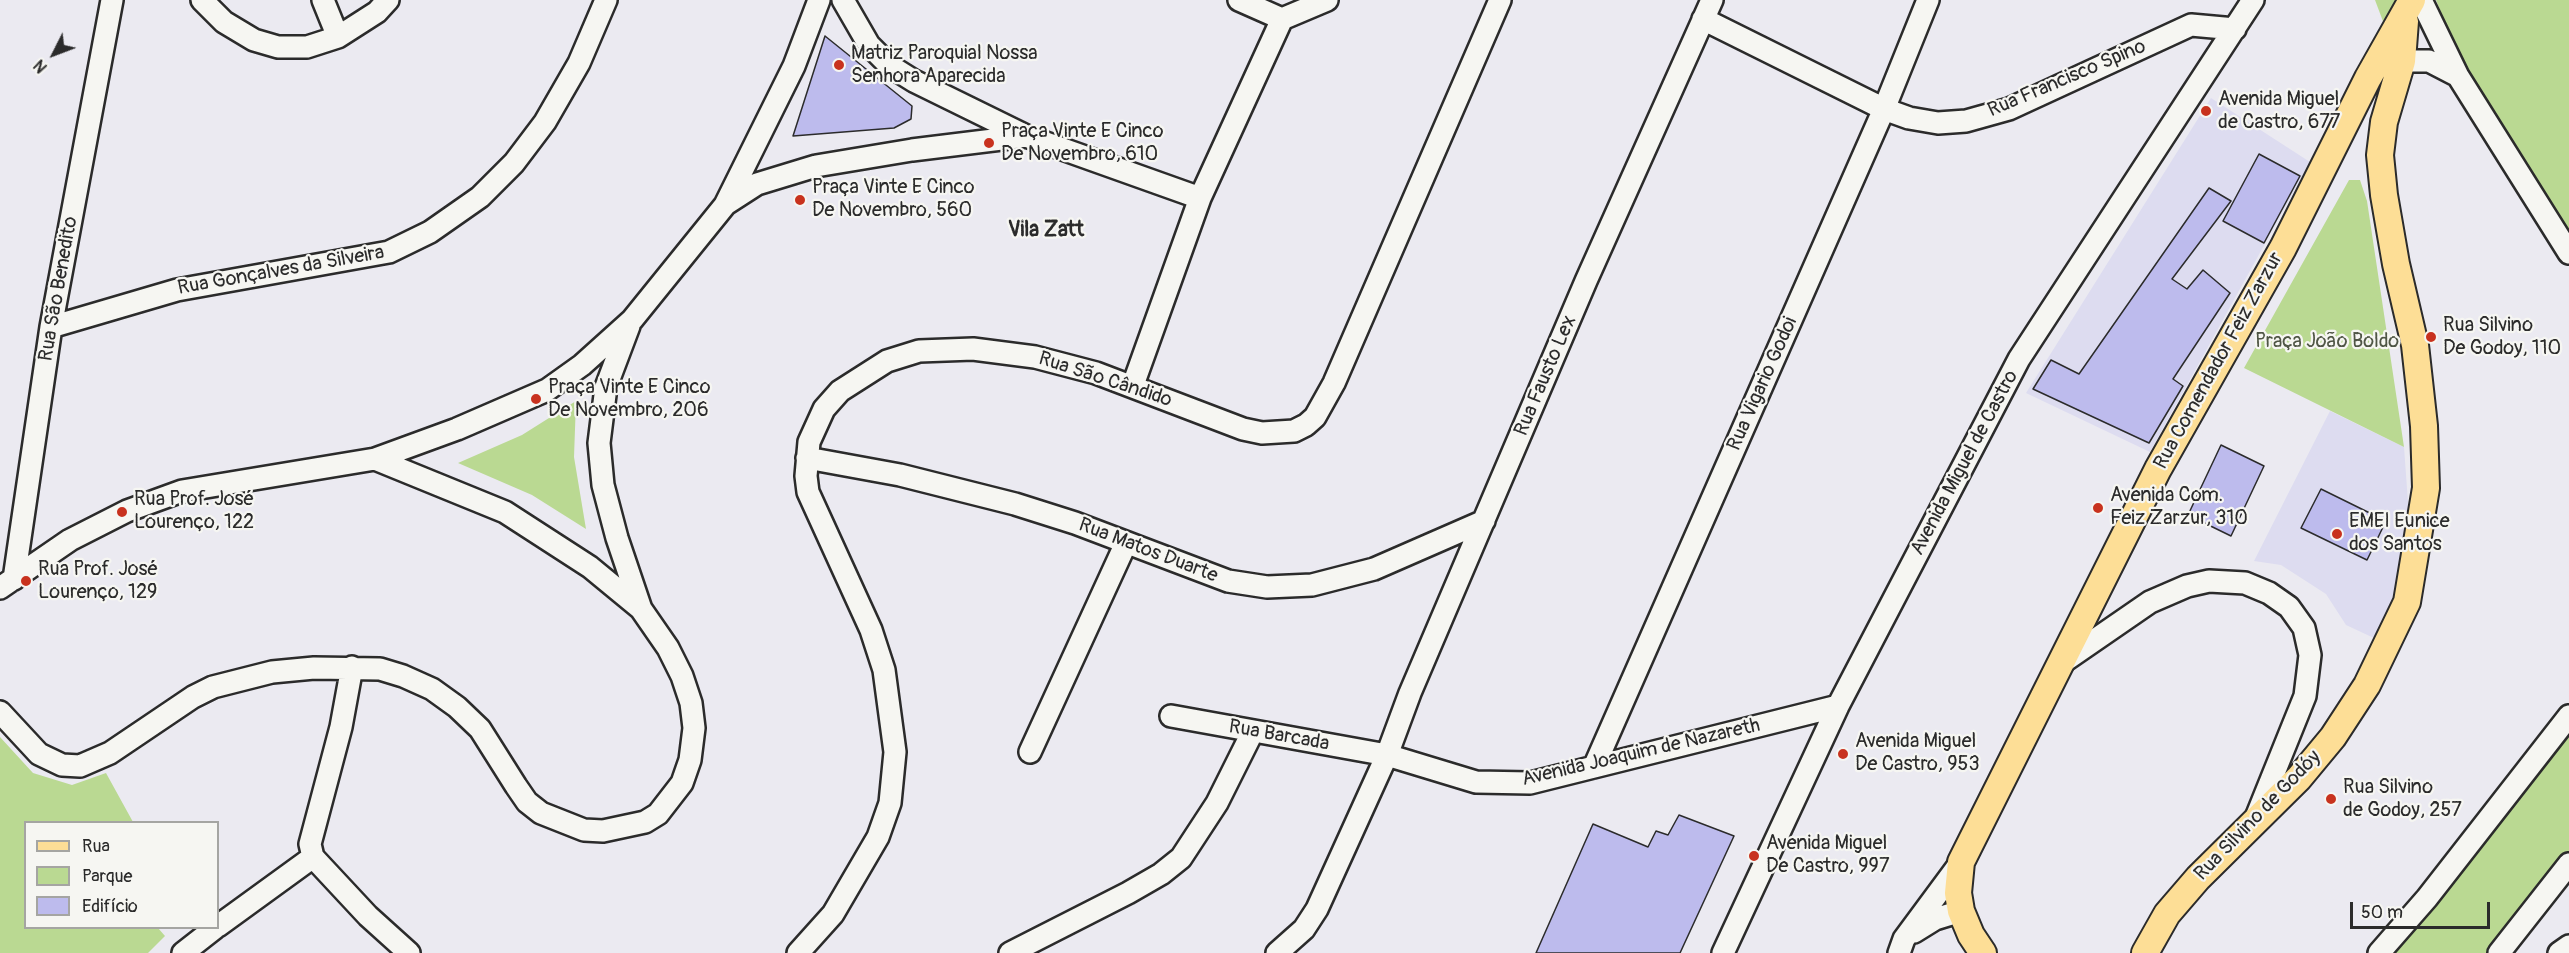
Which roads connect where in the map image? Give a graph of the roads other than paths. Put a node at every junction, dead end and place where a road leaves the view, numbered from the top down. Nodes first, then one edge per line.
1 (112, 0) edge
2 (202, 0) edge
3 (323, 0) edge
4 (388, 0) edge
5 (606, 0) edge
6 (819, 0) edge
7 (843, 0) edge
8 (1239, 0) edge
9 (1327, 0) edge
10 (1500, 0) edge
11 (1712, 0) edge
12 (1928, 0) edge
13 (2253, 0) edge
14 (2413, 3) edge
15 (1282, 19) junction
16 (1703, 20) junction
17 (2235, 29) junction
18 (338, 37) junction
19 (2402, 61) junction
20 (2458, 75) junction
21 (1884, 109) junction
22 (1026, 136) junction
23 (2333, 150) junction
24 (2381, 166) junction
25 (1200, 198) junction
26 (725, 205) junction
27 (2569, 253) edge
28 (632, 320) junction
29 (51, 327) junction
30 (1133, 385) junction
31 (807, 458) junction
32 (375, 459) junction
33 (1484, 521) junction
34 (1126, 543) junction
35 (7, 583) edge
36 (641, 609) junction
37 (2059, 664) junction
38 (352, 667) junction
39 (1838, 706) junction
40 (0, 712) edge
41 (1171, 716) dead end
42 (2569, 716) edge
43 (1254, 731) junction
44 (1030, 753) dead end
45 (1388, 755) junction
46 (1594, 767) junction
47 (2253, 824) junction
48 (313, 857) junction
49 (1961, 862) junction
50 (2569, 864) edge
51 (1961, 911) junction
52 (219, 925) edge
53 (214, 929) edge
54 (1901, 946) edge
55 (2569, 946) edge
56 (183, 953) edge
57 (409, 953) edge
58 (798, 953) edge
59 (1010, 953) edge
60 (1277, 953) edge
61 (1723, 953) edge
62 (1983, 953) edge
63 (2145, 953) edge
64 (2379, 953) edge
65 (2499, 953) edge
66 (2559, 953) edge

1 - 29 street, Rua São Benedito
2 - 18 street
3 - 18 street
4 - 18 street
5 - 29 street, Rua Gonçalves da Silveira
6 - 26 street
7 - 22 street
8 - 15 street
9 - 15 street
10 - 30 street, Rua São Cândido
11 - 16 street, Rua Fausto Lex
12 - 21 street, Rua Vigario Godoi
13 - 17 street, Avenida Miguel de Castro
14 - 19 main road, Rua Silvino de Godóy
14 - 20 street
14 - 23 main road, Rua Comendador Feiz Zarzur
15 - 25 street
16 - 21 street, Rua Francisco Spino
16 - 33 street, Rua Fausto Lex
17 - 21 street, Rua Francisco Spino
17 - 39 street, Avenida Miguel de Castro
19 - 20 street
19 - 24 main road, Rua Silvino de Godóy
20 - 27 street
21 - 46 street, Rua Vigario Godoi
22 - 25 street
22 - 26 street
23 - 24 main road
23 - 37 main road, Rua Comendador Feiz Zarzur
24 - 47 main road, Rua Silvino de Godóy
25 - 30 street
26 - 28 street
28 - 32 street
28 - 36 street
29 - 35 street, Rua São Benedito
30 - 31 street, Rua São Cândido
31 - 34 street, Rua Matos Duarte
31 - 58 street, Rua São Cândido
32 - 35 street
32 - 36 street
33 - 34 street, Rua Matos Duarte
33 - 45 street, Rua Fausto Lex
34 - 44 street
36 - 38 street
37 - 47 street
37 - 49 main road, Rua Comendador Feiz Zarzur
38 - 40 street
38 - 48 street
39 - 46 street, Avenida Joaquim de Nazareth
39 - 61 street, Avenida Miguel de Castro
41 - 43 street, Rua Barcada
42 - 64 street
43 - 45 street, Rua Barcada
43 - 59 street
45 - 46 street, Avenida Joaquim de Nazareth
45 - 60 street
47 - 63 main road, Rua Silvino de Godóy
48 - 52 street
48 - 57 street
49 - 51 main road, Rua Comendador Feiz Zarzur
49 - 54 street
50 - 65 street
51 - 54 street
51 - 62 main road, Rua Comendador Feiz Zarzur
53 - 56 street
55 - 66 street

